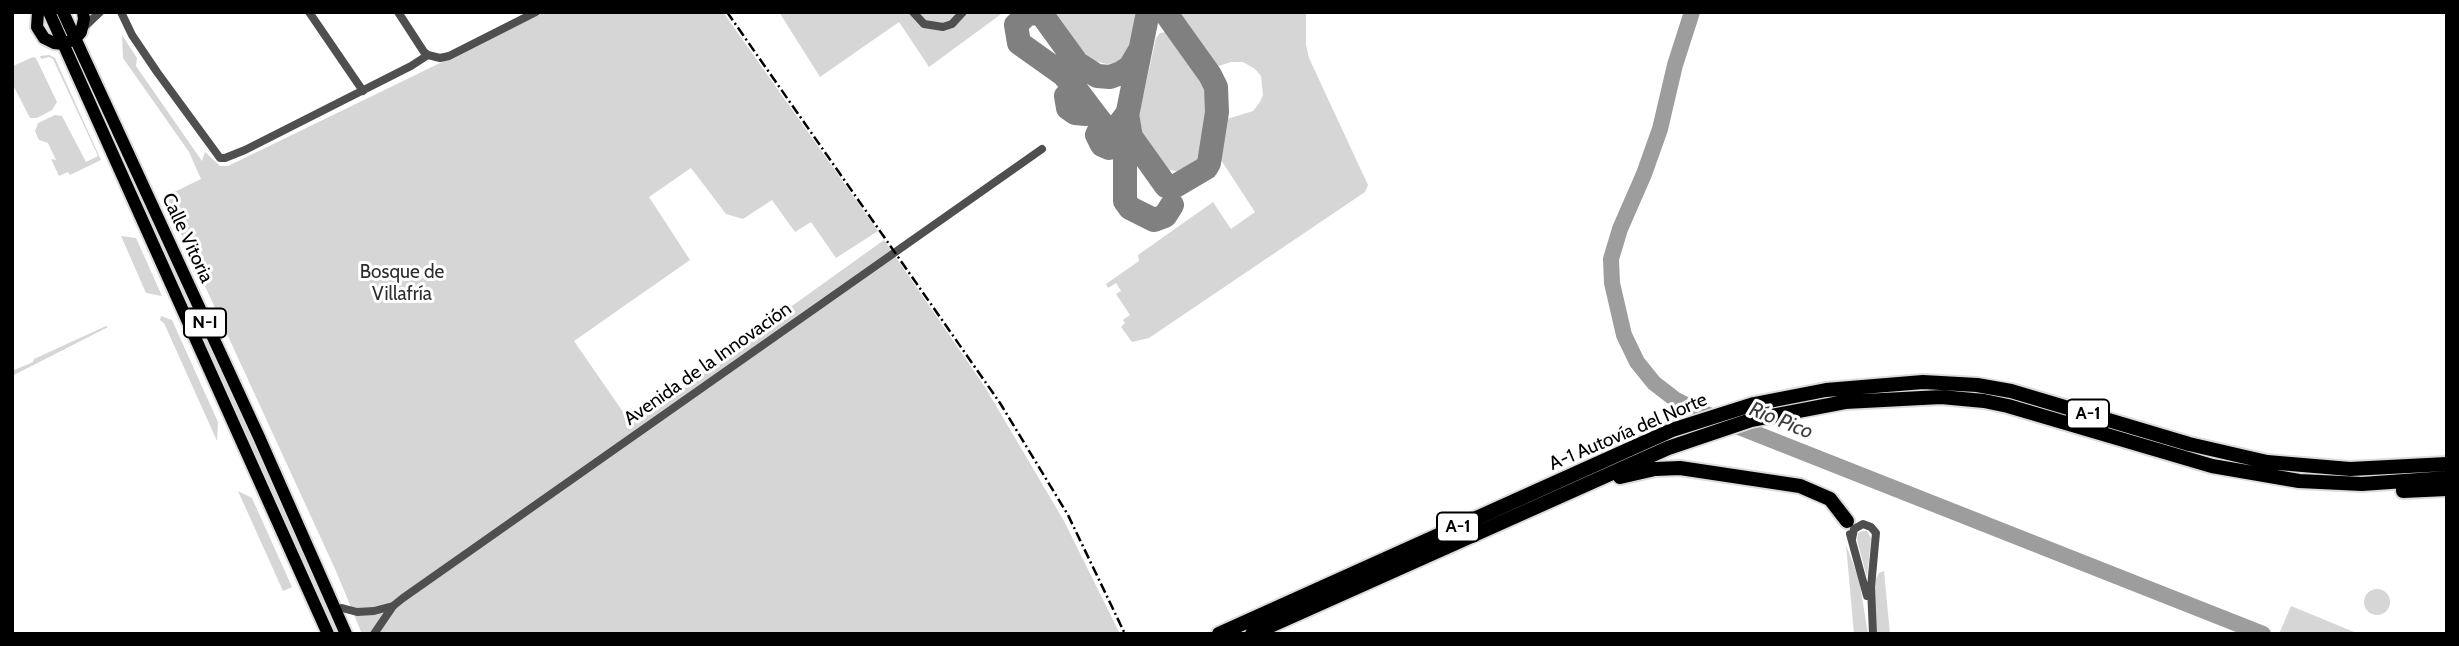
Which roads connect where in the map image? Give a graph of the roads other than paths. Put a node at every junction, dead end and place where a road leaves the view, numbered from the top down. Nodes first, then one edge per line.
1 (38, 12) edge
2 (50, 12) edge
3 (62, 12) edge
4 (83, 12) edge
5 (100, 12) edge
6 (121, 12) edge
7 (309, 12) edge
8 (397, 12) edge
9 (536, 12) edge
10 (913, 12) edge
11 (963, 12) edge
12 (73, 37) junction
13 (428, 55) junction
14 (363, 90) junction
15 (1042, 149) dead end
16 (2447, 456) edge
17 (2447, 464) edge
18 (2350, 469) junction
19 (2447, 478) edge
20 (2335, 484) junction
21 (2447, 489) edge
22 (1847, 521) joint
23 (1852, 539) junction
24 (1427, 555) junction
25 (393, 606) junction
26 (342, 608) dead end
27 (1870, 609) junction
28 (328, 634) edge
29 (345, 634) edge
30 (374, 634) edge
31 (1219, 634) edge
32 (1252, 634) edge
33 (1873, 634) edge

1 - 12 highway
2 - 12 highway, N-I
3 - 12 highway, Calle Vitoria / N-I
4 - 12 highway
5 - 12 street
6 - 14 street
7 - 14 street
8 - 13 street
9 - 13 street
10 - 11 street
12 - 28 highway, Calle Vitoria / N-I
12 - 29 highway, Calle Vitoria / N-I
13 - 14 street
15 - 25 street, Avenida de la Innovación
16 - 18 highway
17 - 18 highway, A-1 Autovía del Norte / A-1
18 - 31 highway, A-1 Autovía del Norte / A-1
19 - 20 highway, A-1 Autovía del Norte / A-1
20 - 21 highway
20 - 24 highway, A-1 Autovía del Norte / A-1
22 - 23 street
22 - 24 highway
23 - 27 street
23 - 27 street
24 - 32 highway, A-1 Autovía del Norte / A-1
25 - 26 street, Avenida de la Innovación
25 - 30 street, Avenida de la Innovación
27 - 33 street

